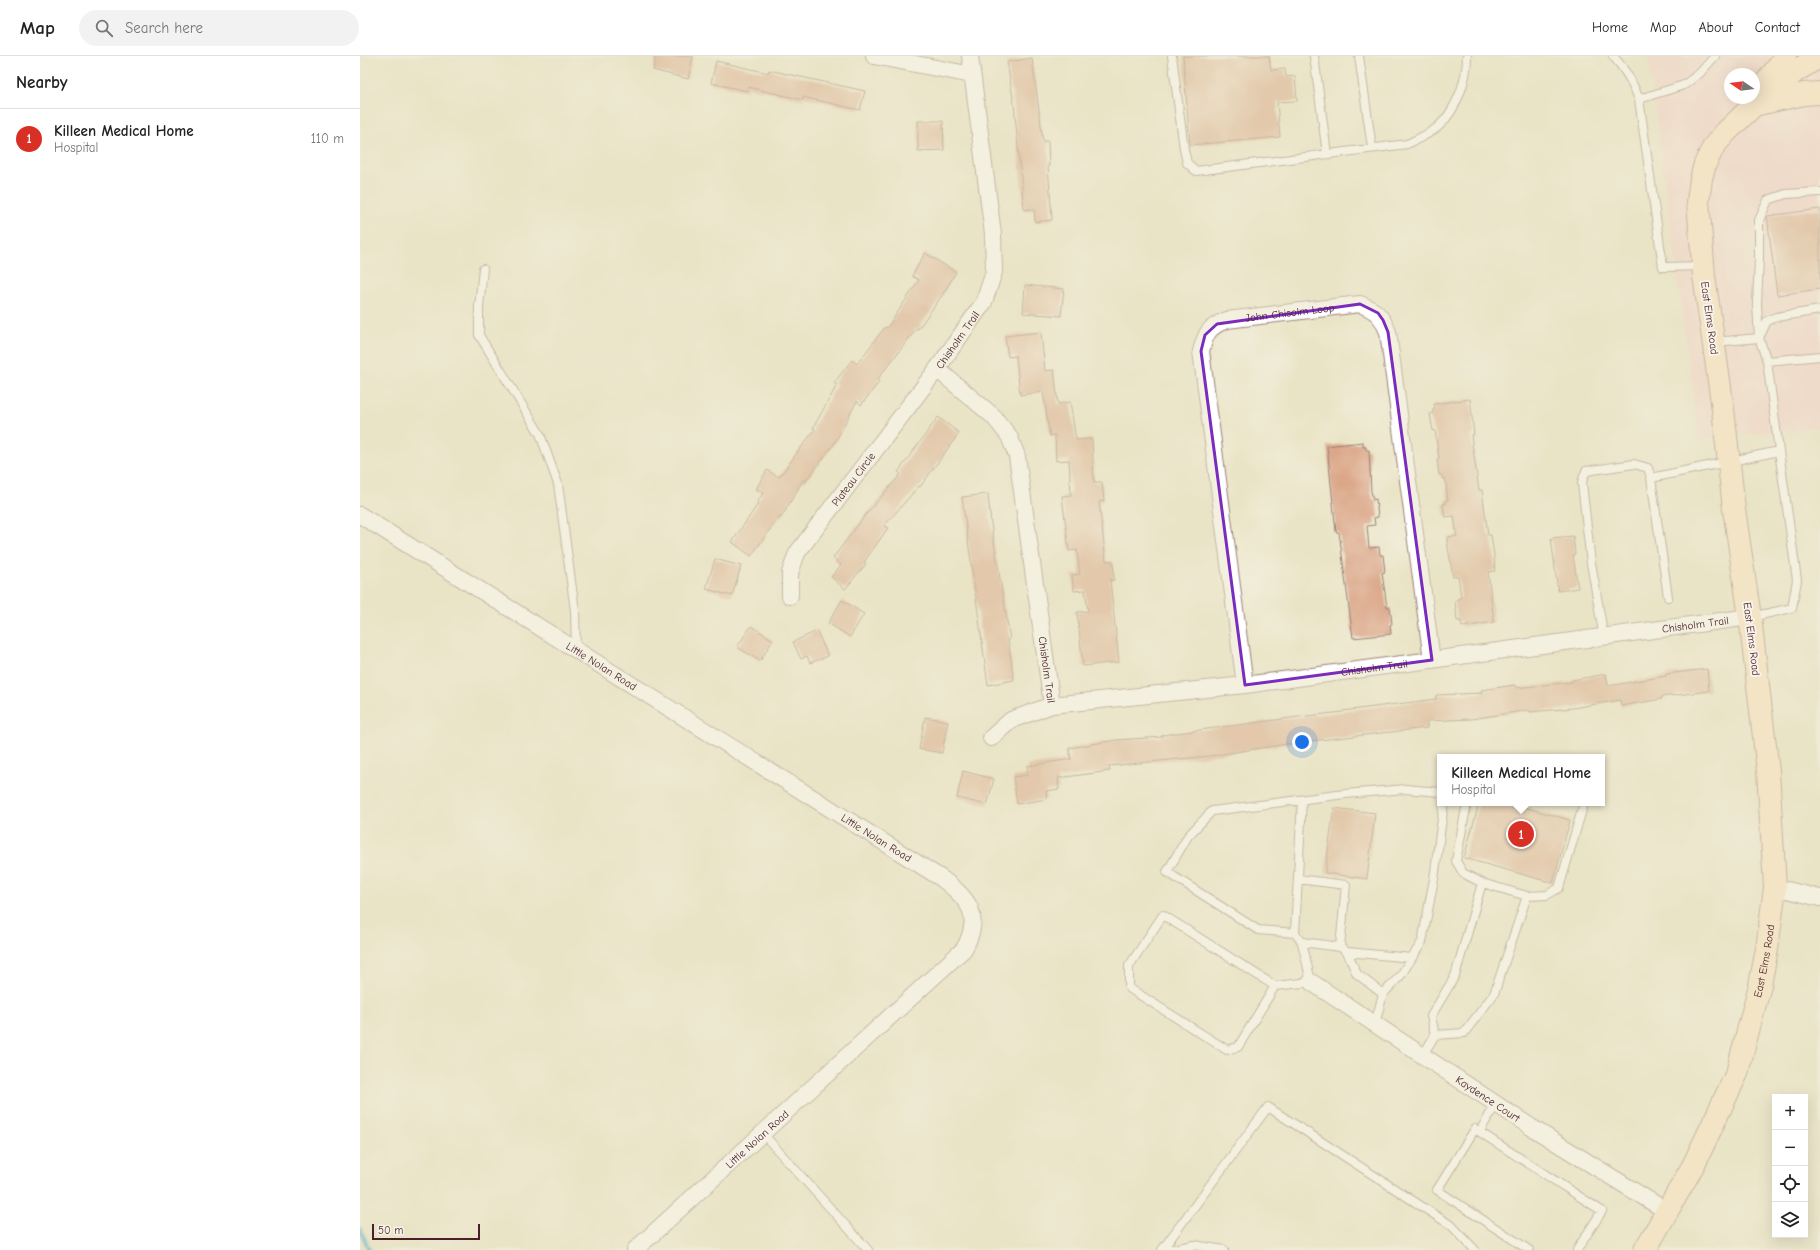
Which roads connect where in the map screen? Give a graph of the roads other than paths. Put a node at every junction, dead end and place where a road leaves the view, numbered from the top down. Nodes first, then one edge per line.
1 (874, 56) edge
2 (970, 56) edge
3 (1172, 56) edge
4 (1314, 56) edge
5 (1359, 56) edge
6 (1467, 56) edge
7 (1613, 56) edge
8 (1715, 56) edge
9 (1785, 56) edge
10 (1820, 56) edge
11 (972, 75) junction
12 (1760, 94) edge
13 (1820, 94) edge
14 (1639, 98) junction
15 (1760, 100) edge
16 (1760, 103) edge
17 (1755, 104) edge
18 (1372, 148) junction
19 (1327, 154) junction
20 (1820, 192) edge
21 (1703, 266) junction
22 (483, 269) dead end
23 (1820, 310) edge
24 (1759, 338) junction
25 (1713, 342) junction
26 (1820, 356) edge
27 (1767, 361) junction
28 (937, 369) junction
29 (1779, 451) junction
30 (1728, 461) junction
31 (1651, 478) junction
32 (360, 515) edge
33 (790, 596) dead end
34 (1668, 597) dead end
35 (1750, 617) junction
36 (1604, 638) junction
37 (576, 650) junction
38 (1432, 660) junction
39 (1245, 685) junction
40 (1052, 705) junction
41 (991, 738) dead end
42 (1437, 792) edge
43 (1302, 800) junction
44 (1444, 806) edge
45 (1466, 806) edge
46 (1583, 806) edge
47 (1298, 879) junction
48 (1482, 883) junction
49 (1775, 887) junction
50 (1527, 896) junction
51 (1820, 898) edge
52 (1295, 933) junction
53 (1302, 942) junction
54 (1340, 947) junction
55 (1347, 952) junction
56 (1412, 958) junction
57 (1311, 982) junction
58 (1275, 986) junction
59 (1382, 994) junction
60 (1375, 1024) junction
61 (1435, 1035) junction
62 (1423, 1055) junction
63 (1496, 1104) junction
64 (1480, 1131) junction
65 (763, 1134) junction
66 (1668, 1212) junction
67 (634, 1250) edge
68 (868, 1250) edge
69 (1162, 1250) edge
70 (1168, 1250) edge
71 (1224, 1250) edge
72 (1475, 1250) edge
73 (1529, 1250) edge
74 (1577, 1250) edge
75 (1645, 1250) edge

1 - 11 street
2 - 11 street, Chisholm Trail
3 - 19 lane
4 - 19 lane
5 - 18 lane
6 - 18 lane
7 - 14 lane
8 - 14 lane
9 - 12 main road
10 - 15 main road, East Elms Road
11 - 28 street, Chisholm Trail
13 - 16 main road
14 - 21 lane
17 - 21 main road, East Elms Road
18 - 19 lane
20 - 24 lane
21 - 25 main road, East Elms Road
22 - 37 lane
23 - 24 lane
24 - 25 lane
24 - 27 lane
25 - 30 main road, East Elms Road
26 - 27 lane
27 - 29 lane
28 - 33 street, Plateau Circle
28 - 40 street, Chisholm Trail
29 - 30 lane
29 - 35 lane
30 - 31 lane
30 - 35 main road, East Elms Road
31 - 34 lane
31 - 36 lane
32 - 37 street, Little Nolan Road
35 - 36 street, Chisholm Trail
35 - 49 main road, East Elms Road
36 - 38 street, Chisholm Trail
37 - 65 street, Little Nolan Road
38 - 39 street, Chisholm Trail
38 - 39 street, John Chisolm Loop
39 - 40 street, Chisholm Trail
40 - 41 street
42 - 43 lane
43 - 47 lane
43 - 52 lane
44 - 56 lane
45 - 48 lane
46 - 50 lane
47 - 52 lane
47 - 54 lane
48 - 50 lane
48 - 61 lane
49 - 51 street
49 - 66 main road, East Elms Road
50 - 61 lane
52 - 53 lane
53 - 54 lane
53 - 57 lane
54 - 55 lane
55 - 56 lane
55 - 59 lane
56 - 59 lane
57 - 58 lane
57 - 60 street, Kaydence Court
58 - 58 lane
59 - 60 lane
60 - 62 street, Kaydence Court
61 - 62 lane
62 - 63 street, Kaydence Court
63 - 64 lane
63 - 66 street, Kaydence Court
64 - 73 lane
64 - 74 lane
65 - 67 street, Little Nolan Road
65 - 68 lane
66 - 75 main road, East Elms Road
69 - 72 lane
70 - 71 lane

